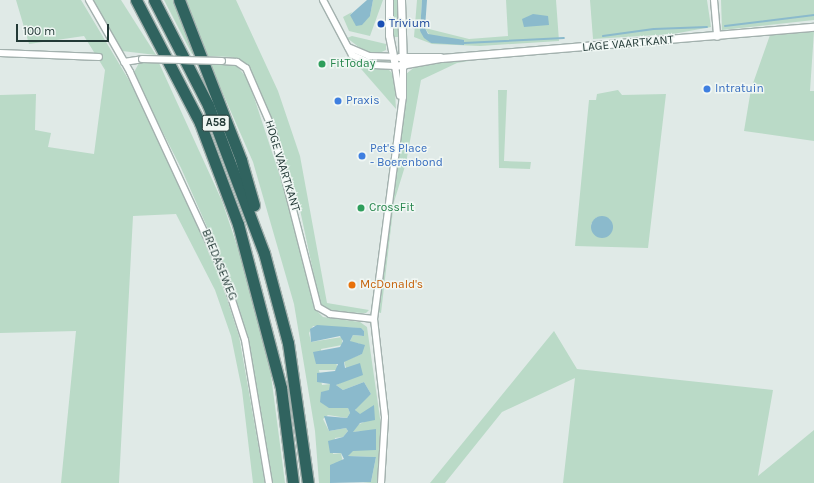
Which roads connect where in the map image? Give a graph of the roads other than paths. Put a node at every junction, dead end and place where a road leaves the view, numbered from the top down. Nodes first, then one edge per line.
1 (89, 0) edge
2 (136, 0) edge
3 (154, 0) edge
4 (179, 0) edge
5 (323, 0) edge
6 (389, 0) edge
7 (401, 0) edge
8 (714, 0) edge
9 (814, 27) edge
10 (717, 37) junction
11 (348, 47) junction
12 (0, 53) edge
13 (99, 57) dead end
14 (393, 57) junction
15 (402, 57) junction
16 (441, 58) junction
17 (124, 62) junction
18 (395, 66) junction
19 (403, 66) junction
20 (401, 106) junction
21 (264, 253) junction
22 (374, 319) junction
23 (269, 483) edge
24 (293, 483) edge
25 (308, 483) edge
26 (380, 483) edge

1 - 17 street, BREDASEWEG
2 - 24 highway, A58
3 - 21 highway, A58
4 - 21 highway, A58
5 - 11 street
6 - 14 street
7 - 15 street
8 - 10 street
9 - 10 street, LAGE VAARTKANT
10 - 16 street, LAGE VAARTKANT
11 - 14 street
11 - 18 street
12 - 13 street
14 - 15 street, LAGE VAARTKANT
14 - 18 street
15 - 16 street, LAGE VAARTKANT
15 - 19 street
16 - 19 street, LAGE VAARTKANT
17 - 22 street, HOGE VAARTKANT, bridge
17 - 23 street, BREDASEWEG
18 - 19 street, LAGE VAARTKANT
18 - 20 street
19 - 20 street
20 - 22 street
21 - 25 highway, A58
22 - 26 street

